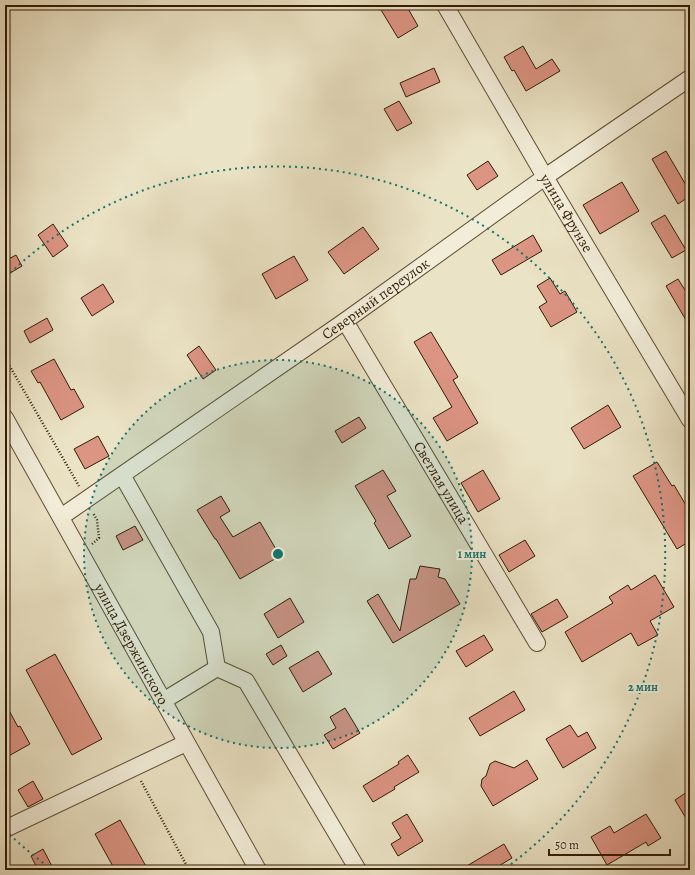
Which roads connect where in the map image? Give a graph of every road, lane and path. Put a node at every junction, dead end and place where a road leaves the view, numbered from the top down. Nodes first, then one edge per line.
1 (445, 5) edge
2 (690, 78) edge
3 (545, 177) junction
4 (345, 322) junction
5 (5, 418) edge
6 (690, 420) edge
7 (122, 475) junction
8 (61, 517) junction
9 (537, 643) dead end
10 (217, 668) junction
11 (163, 701) junction
12 (186, 743) junction
13 (140, 779) dead end
14 (5, 828) edge
15 (189, 870) edge
16 (258, 870) edge
17 (358, 870) edge

1 - 3 street, улица Фрунзе
2 - 3 street, Северный переулок
3 - 4 street, Северный переулок
3 - 6 street, улица Фрунзе
4 - 7 street, Северный переулок
4 - 9 street, Светлая улица
5 - 8 street, улица Дзержинского
7 - 8 street, Северный переулок
7 - 10 street
8 - 11 street, улица Дзержинского
10 - 11 street
10 - 17 street
11 - 12 street, улица Дзержинского
12 - 14 street
12 - 16 street, улица Дзержинского
13 - 15 path

